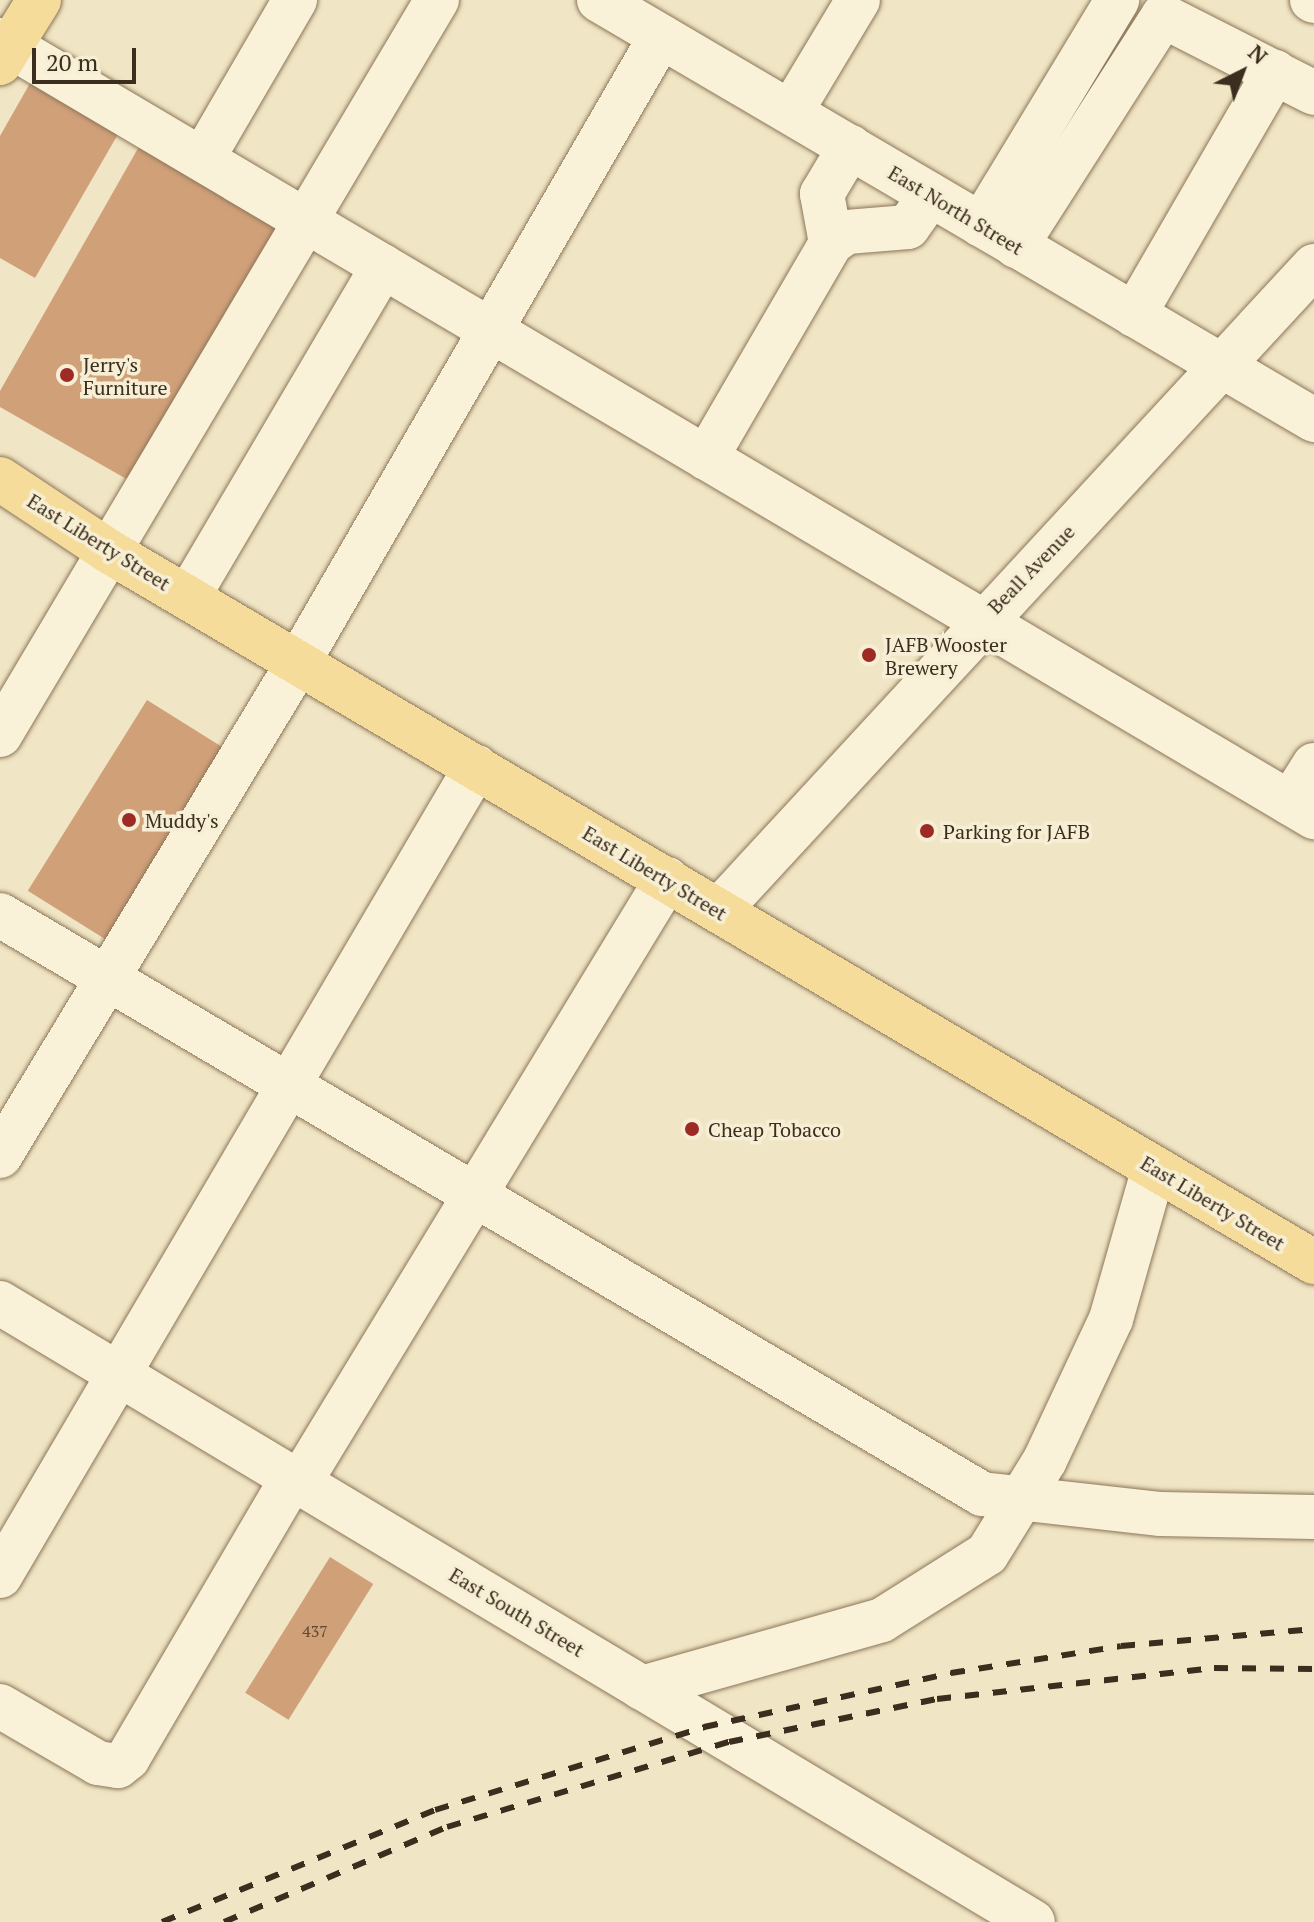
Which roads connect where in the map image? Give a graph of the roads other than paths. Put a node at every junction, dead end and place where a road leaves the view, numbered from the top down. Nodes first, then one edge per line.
1 (39, 0) edge
2 (295, 0) edge
3 (437, 0) edge
4 (599, 0) edge
5 (858, 0) edge
6 (1117, 0) edge
7 (661, 36) junction
8 (3, 50) edge
9 (1275, 72) junction
10 (1314, 93) edge
11 (792, 110) junction
12 (850, 147) junction
13 (203, 158) junction
14 (930, 195) junction
15 (306, 221) junction
16 (998, 235) junction
17 (831, 243) junction
18 (383, 266) junction
19 (1314, 266) edge
20 (1134, 315) junction
21 (489, 330) junction
22 (1224, 368) junction
23 (1314, 420) edge
24 (706, 458) junction
25 (0, 479) edge
26 (110, 552) junction
27 (188, 597) junction
28 (980, 622) junction
29 (298, 663) junction
30 (0, 735) edge
31 (1314, 765) edge
32 (476, 767) junction
33 (1302, 810) edge
34 (667, 879) junction
35 (719, 910) junction
36 (0, 915) edge
37 (103, 977) junction
38 (288, 1089) junction
39 (0, 1156) edge
40 (1154, 1168) junction
41 (473, 1197) junction
42 (1314, 1262) edge
43 (0, 1303) edge
44 (121, 1375) junction
45 (296, 1480) junction
46 (1021, 1499) junction
47 (1314, 1517) edge
48 (0, 1576) edge
49 (642, 1688) junction
50 (0, 1706) edge
51 (1033, 1922) edge

1 - 8 main road
2 - 13 street
3 - 15 street
4 - 7 street, East North Street
5 - 11 street
6 - 16 street
7 - 11 street, East North Street
7 - 21 street
8 - 13 street
9 - 10 street
9 - 16 street
9 - 20 street
11 - 12 street, East North Street
12 - 14 street, East North Street
12 - 17 street
13 - 15 street
14 - 16 street, East North Street
14 - 17 street
15 - 18 street
15 - 26 street
16 - 20 street, East North Street
17 - 24 street
18 - 21 street
18 - 27 street
19 - 22 street, Beall Avenue
20 - 22 street, East North Street
21 - 24 street
21 - 29 street
22 - 23 street, East North Street
22 - 28 street, Beall Avenue
24 - 28 street
25 - 26 main road, East Liberty Street
26 - 27 main road, East Liberty Street
26 - 30 street
27 - 29 main road, East Liberty Street
28 - 33 street
28 - 35 street, Beall Avenue
29 - 32 main road, East Liberty Street
29 - 37 street
31 - 33 street
32 - 34 main road, East Liberty Street
32 - 38 street
34 - 35 main road, East Liberty Street
34 - 41 street
35 - 40 main road, East Liberty Street
36 - 37 street
37 - 38 street
37 - 39 street
38 - 41 street
38 - 44 street
40 - 42 main road, East Liberty Street
40 - 46 street
41 - 45 street
41 - 46 street
43 - 44 street, East South Street
44 - 45 street, East South Street
44 - 48 street
45 - 49 street, East South Street
45 - 50 street
46 - 47 street
46 - 49 street
49 - 51 street, East South Street

